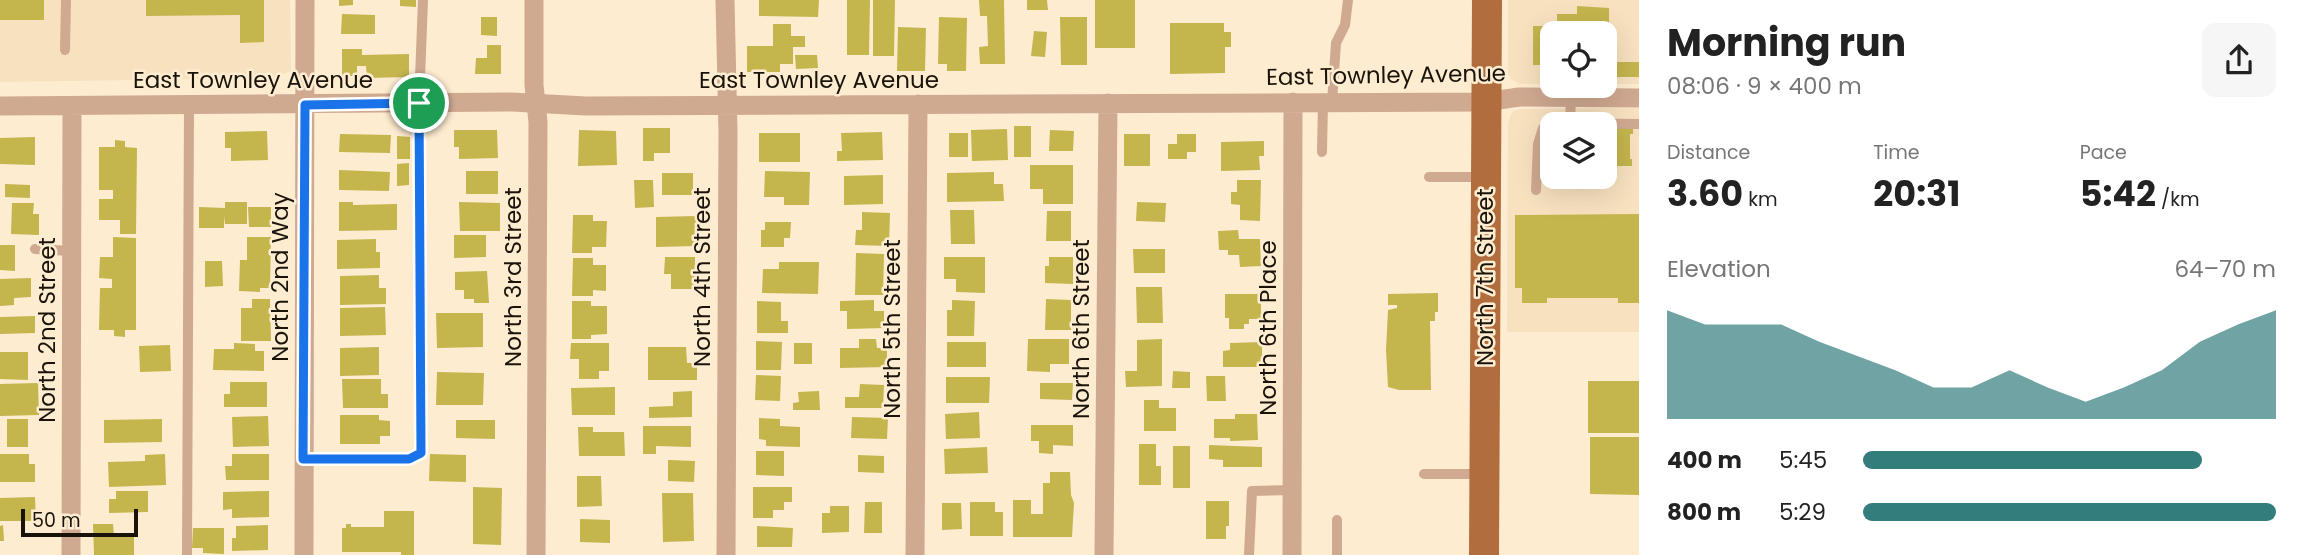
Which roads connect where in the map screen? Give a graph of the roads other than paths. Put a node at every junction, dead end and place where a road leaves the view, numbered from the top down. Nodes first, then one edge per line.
1 (66, 0) edge
2 (305, 0) edge
3 (423, 0) edge
4 (534, 0) edge
5 (725, 0) edge
6 (1348, 0) edge
7 (1487, 0) edge
8 (65, 50) dead end
9 (1540, 97) edge
10 (1617, 98) edge
11 (1639, 98) edge
12 (1293, 102) junction
13 (1327, 102) junction
14 (1485, 102) junction
15 (419, 103) junction
16 (1108, 103) junction
17 (536, 104) junction
18 (918, 104) junction
19 (189, 105) junction
20 (305, 105) junction
21 (0, 106) edge
22 (72, 106) junction
23 (727, 106) junction
24 (1617, 124) edge
25 (1639, 124) edge
26 (1540, 138) edge
27 (1322, 152) dead end
28 (1429, 177) dead end
29 (1485, 177) junction
30 (1536, 190) dead end
31 (35, 249) dead end
32 (71, 251) junction
33 (303, 459) junction
34 (1424, 474) dead end
35 (1484, 474) junction
36 (1292, 490) junction
37 (1337, 520) dead end
38 (71, 555) edge
39 (187, 555) edge
40 (304, 555) edge
41 (536, 555) edge
42 (726, 555) edge
43 (915, 555) edge
44 (1104, 555) edge
45 (1249, 555) edge
46 (1292, 555) edge
47 (1337, 555) edge
48 (1484, 555) edge

1 - 8 lane
2 - 20 street, North 2nd Way
3 - 15 lane
4 - 17 street, North 3rd Street
5 - 23 street, North 4th Street
6 - 13 lane
7 - 14 main road, North 7th Street
9 - 14 street, East Townley Avenue
10 - 11 street, East Townley Avenue
12 - 13 street, East Townley Avenue
12 - 16 street, East Townley Avenue
12 - 36 street, North 6th Place
13 - 14 street, East Townley Avenue
13 - 27 lane
14 - 29 main road, North 7th Street
15 - 17 street, East Townley Avenue
15 - 20 street, East Townley Avenue
15 - 33 lane
16 - 18 street, East Townley Avenue
16 - 44 street, North 6th Street
17 - 23 street, East Townley Avenue
17 - 41 street, North 3rd Street
18 - 23 street, East Townley Avenue
18 - 43 street, North 5th Street
19 - 20 street, East Townley Avenue
19 - 22 street, East Townley Avenue
19 - 39 lane
20 - 33 street, North 2nd Way
21 - 22 street, East Townley Avenue
22 - 32 street, North 2nd Street
23 - 42 street, North 4th Street
24 - 25 lane
26 - 30 lane
28 - 29 lane
29 - 35 main road, North 7th Street
31 - 32 lane
32 - 38 street, North 2nd Street
33 - 40 street, North 2nd Way
34 - 35 lane
35 - 48 main road, North 7th Street
36 - 45 lane
36 - 46 street, North 6th Place
37 - 47 lane

